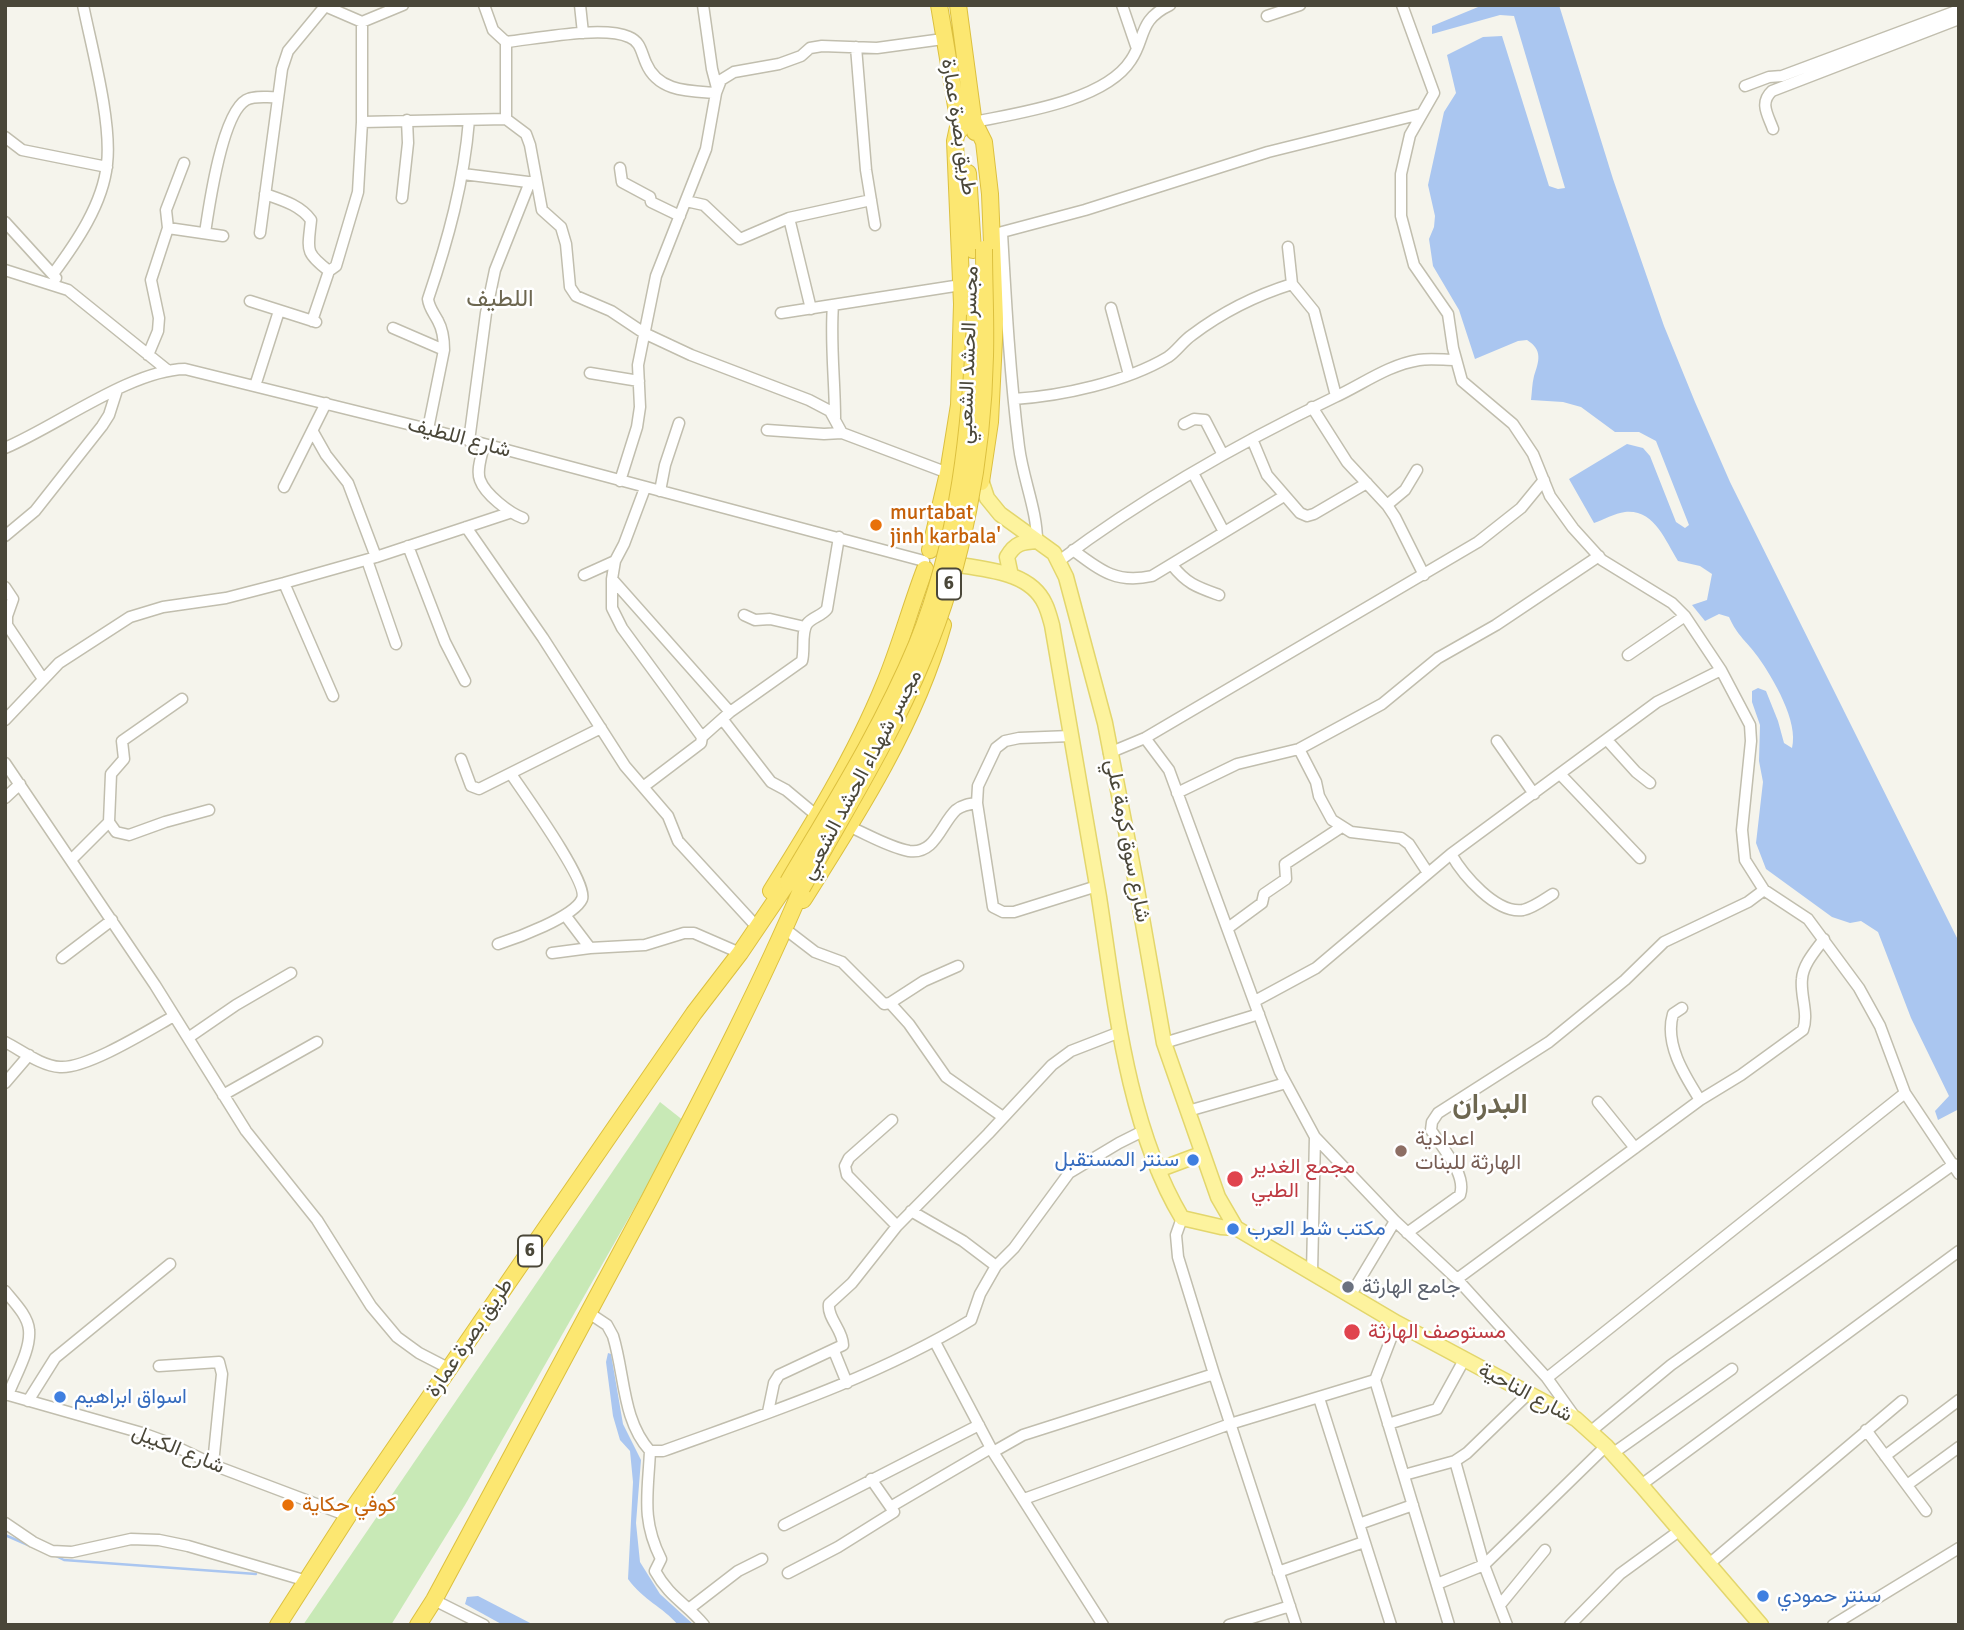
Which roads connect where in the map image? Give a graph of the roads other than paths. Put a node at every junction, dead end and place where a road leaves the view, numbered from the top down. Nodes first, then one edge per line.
1 (83, 5) edge
2 (403, 5) edge
3 (484, 5) edge
4 (580, 5) edge
5 (703, 5) edge
6 (939, 5) edge
7 (958, 5) edge
8 (1122, 5) edge
9 (1170, 5) edge
10 (1300, 5) edge
11 (1402, 5) edge
12 (325, 6) edge
13 (1959, 10) edge
14 (1267, 16) dead end
15 (1959, 19) edge
16 (362, 22) junction
17 (583, 33) junction
18 (943, 39) junction
19 (506, 42) junction
20 (856, 47) junction
21 (1136, 47) junction
22 (1745, 86) dead end
23 (717, 91) junction
24 (278, 97) junction
25 (1421, 114) junction
26 (506, 119) junction
27 (407, 120) junction
28 (469, 120) junction
29 (362, 122) junction
30 (966, 122) junction
31 (1773, 129) dead end
32 (5, 137) edge
33 (184, 163) dead end
34 (107, 167) junction
35 (620, 168) dead end
36 (463, 174) junction
37 (533, 182) junction
38 (265, 194) junction
39 (402, 198) dead end
40 (871, 200) junction
41 (686, 201) junction
42 (680, 216) junction
43 (789, 218) junction
44 (5, 222) edge
45 (875, 225) dead end
46 (168, 228) junction
47 (205, 233) junction
48 (260, 233) dead end
49 (223, 236) dead end
50 (987, 242) junction
51 (1288, 247) dead end
52 (5, 270) edge
53 (329, 271) junction
54 (53, 274) junction
55 (1292, 284) junction
56 (961, 285) junction
57 (68, 290) junction
58 (250, 301) dead end
59 (833, 305) junction
60 (1111, 308) dead end
61 (811, 309) junction
62 (279, 311) junction
63 (781, 313) dead end
64 (393, 328) dead end
65 (644, 332) junction
66 (444, 349) junction
67 (148, 355) junction
68 (1456, 360) junction
69 (166, 369) junction
70 (590, 373) dead end
71 (1129, 375) junction
72 (639, 381) junction
73 (255, 386) junction
74 (117, 390) junction
75 (1336, 396) junction
76 (1014, 399) junction
77 (326, 403) junction
78 (1312, 407) junction
79 (835, 418) junction
80 (679, 423) dead end
81 (1184, 424) dead end
82 (428, 429) junction
83 (767, 430) dead end
84 (313, 432) junction
85 (842, 433) junction
86 (1252, 439) junction
87 (469, 441) junction
88 (484, 445) junction
89 (5, 448) edge
90 (1223, 455) junction
91 (1417, 470) dead end
92 (948, 473) junction
93 (1193, 473) junction
94 (981, 480) junction
95 (1544, 480) junction
96 (620, 481) junction
97 (1367, 483) junction
98 (284, 487) dead end
99 (645, 488) junction
100 (660, 491) junction
101 (944, 492) junction
102 (1284, 496) junction
103 (977, 499) junction
104 (1387, 505) junction
105 (509, 513) junction
106 (523, 518) dead end
107 (466, 527) junction
108 (1224, 532) junction
109 (5, 536) edge
110 (839, 537) junction
111 (1037, 541) junction
112 (408, 546) junction
113 (1073, 550) junction
114 (1599, 556) junction
115 (372, 558) junction
116 (927, 560) junction
117 (615, 561) junction
118 (1059, 561) junction
119 (1172, 565) junction
120 (958, 567) junction
121 (584, 575) dead end
122 (1424, 575) junction
123 (1011, 576) junction
124 (612, 579) junction
125 (284, 583) junction
126 (5, 587) edge
127 (1219, 595) dead end
128 (744, 615) dead end
129 (1685, 616) junction
130 (805, 627) junction
131 (396, 644) dead end
132 (1628, 654) dead end
133 (1721, 670) junction
134 (43, 679) junction
135 (465, 681) dead end
136 (332, 696) dead end
137 (182, 699) dead end
138 (727, 716) junction
139 (5, 720) edge
140 (601, 728) junction
141 (702, 737) junction
142 (1071, 737) junction
143 (1145, 738) junction
144 (1607, 740) junction
145 (1497, 741) dead end
146 (1300, 749) junction
147 (1109, 754) junction
148 (461, 759) dead end
149 (5, 764) edge
150 (511, 774) junction
151 (1560, 774) junction
152 (1650, 783) dead end
153 (20, 785) junction
154 (643, 787) junction
155 (1177, 793) junction
156 (1534, 794) junction
157 (5, 798) edge
158 (977, 803) junction
159 (209, 810) dead end
160 (816, 815) junction
161 (109, 822) junction
162 (848, 826) junction
163 (1340, 828) junction
164 (1451, 854) junction
165 (1640, 858) dead end
166 (72, 859) junction
167 (1428, 873) junction
168 (795, 885) junction
169 (1097, 886) junction
170 (1764, 890) junction
171 (1553, 894) dead end
172 (565, 915) junction
173 (112, 920) junction
174 (757, 927) junction
175 (1228, 928) junction
176 (785, 929) junction
177 (1824, 939) junction
178 (498, 944) dead end
179 (590, 948) junction
180 (552, 953) dead end
181 (740, 953) junction
182 (62, 958) dead end
183 (958, 966) dead end
184 (291, 974) dead end
185 (1255, 1001) junction
186 (891, 1003) junction
187 (1682, 1009) dead end
188 (1259, 1014) junction
189 (174, 1016) junction
190 (1120, 1032) junction
191 (188, 1038) junction
192 (5, 1041) edge
193 (317, 1042) dead end
194 (1164, 1043) junction
195 (29, 1055) junction
196 (5, 1083) edge
197 (1286, 1083) junction
198 (1905, 1093) junction
199 (223, 1095) junction
200 (1700, 1100) junction
201 (1598, 1102) dead end
202 (1188, 1111) junction
203 (1003, 1117) junction
204 (892, 1120) dead end
205 (1143, 1131) junction
206 (1315, 1137) junction
207 (1635, 1148) junction
208 (1201, 1154) junction
209 (1956, 1169) edge
210 (1158, 1170) junction
211 (1218, 1197) junction
212 (911, 1211) junction
213 (1182, 1218) junction
214 (1395, 1221) junction
215 (1199, 1222) junction
216 (897, 1226) junction
217 (1236, 1228) junction
218 (1407, 1233) junction
219 (1959, 1251) edge
220 (170, 1264) dead end
221 (996, 1266) junction
222 (1312, 1273) junction
223 (1457, 1279) junction
224 (5, 1291) edge
225 (1350, 1296) junction
226 (589, 1313) junction
227 (1397, 1323) junction
228 (935, 1342) junction
229 (834, 1351) junction
230 (1464, 1360) junction
231 (159, 1366) dead end
232 (450, 1369) junction
233 (1732, 1369) dead end
234 (1214, 1374) junction
235 (1547, 1378) junction
236 (1375, 1380) junction
237 (847, 1384) junction
238 (7, 1394) edge
239 (1528, 1394) junction
240 (1319, 1398) junction
241 (1959, 1400) edge
242 (28, 1401) junction
243 (1902, 1401) dead end
244 (768, 1412) junction
245 (1576, 1419) junction
246 (1230, 1424) junction
247 (1388, 1424) junction
248 (979, 1425) junction
249 (1867, 1430) junction
250 (1590, 1432) junction
251 (1959, 1447) edge
252 (992, 1450) junction
253 (1609, 1450) junction
254 (650, 1451) junction
255 (1885, 1456) junction
256 (1455, 1461) junction
257 (213, 1464) junction
258 (1404, 1475) junction
259 (871, 1479) junction
260 (1641, 1485) junction
261 (1907, 1485) junction
262 (1024, 1499) junction
263 (1413, 1505) junction
264 (892, 1506) junction
265 (1926, 1511) dead end
266 (348, 1516) junction
267 (5, 1523) edge
268 (1359, 1524) junction
269 (784, 1525) dead end
270 (1679, 1531) junction
271 (1364, 1542) junction
272 (1959, 1548) edge
273 (1545, 1550) dead end
274 (762, 1559) dead end
275 (1709, 1564) junction
276 (1484, 1565) junction
277 (1278, 1572) junction
278 (788, 1573) dead end
279 (307, 1581) junction
280 (1437, 1584) junction
281 (434, 1600) junction
282 (1500, 1605) junction
283 (1290, 1606) junction
284 (690, 1608) junction
285 (278, 1625) edge
286 (418, 1625) edge
287 (484, 1625) edge
288 (704, 1625) edge
289 (1103, 1625) edge
290 (1229, 1625) edge
291 (1296, 1625) edge
292 (1391, 1625) edge
293 (1449, 1625) edge
294 (1507, 1625) edge
295 (1570, 1625) edge
296 (1760, 1625) edge
297 (1833, 1625) edge

1 - 34 street
2 - 16 street
3 - 19 street
4 - 17 street
5 - 23 street
6 - 18 highway, طريق بصرة عمارة / 6
7 - 30 highway, طريق بصرة عمارة / 6
8 - 21 street
9 - 21 street
10 - 14 street
11 - 25 street
12 - 16 street
12 - 24 street
13 - 22 street
15 - 31 street
16 - 29 street
17 - 19 street
17 - 23 street
18 - 20 street
18 - 30 highway, طريق بصرة عمارة / 6
19 - 26 street
20 - 23 street
20 - 40 street
21 - 30 street
23 - 41 street
24 - 38 street
24 - 47 street
25 - 50 street
25 - 68 street
26 - 28 street
26 - 37 street
27 - 28 street
27 - 29 street
27 - 39 street
28 - 36 street
29 - 53 street
30 - 50 highway, طريق بصرة عمارة / 6
30 - 56 highway
32 - 34 street
33 - 46 street
34 - 54 street
35 - 42 street
36 - 37 street
36 - 66 street
37 - 65 street
37 - 87 street
38 - 48 street
38 - 53 street
40 - 43 street
40 - 45 street
41 - 42 street
41 - 43 street
42 - 65 street
43 - 61 street
44 - 54 street
46 - 47 street
46 - 67 street
47 - 49 street
50 - 76 street
50 - 94 highway
50 - 168 highway, مجسر شهداء الحشد الشعبي / 6, bridge
51 - 55 street
52 - 57 street
53 - 62 street
54 - 57 street
55 - 71 street
55 - 75 street
56 - 59 street
56 - 92 highway
57 - 67 street
58 - 62 street
59 - 61 street
59 - 79 street
60 - 71 street
61 - 63 street
62 - 73 street
64 - 66 street
65 - 72 street
65 - 79 street
66 - 82 street
67 - 69 street
68 - 75 street
68 - 95 street
69 - 73 street, شارع اللطيف
69 - 74 street, شارع اللطيف
70 - 72 street
71 - 76 street
72 - 96 street
73 - 77 street, شارع اللطيف
74 - 89 street, شارع اللطيف
74 - 109 street
75 - 78 street
76 - 111 street
77 - 82 street, شارع اللطيف
77 - 84 street
78 - 86 street
78 - 97 street
79 - 85 street
80 - 100 street
81 - 90 street
82 - 87 street, شارع اللطيف
83 - 85 street
84 - 98 street
84 - 115 street
85 - 92 street
86 - 90 street
86 - 102 street
87 - 88 street, شارع اللطيف
88 - 96 street, شارع اللطيف
88 - 105 street
90 - 93 street
91 - 104 street
92 - 101 highway
93 - 108 street
93 - 113 street
94 - 103 highway
94 - 111 main road, شارع سوق كرمة علي
95 - 114 street
95 - 122 street
96 - 99 street, شارع اللطيف
97 - 102 street
97 - 104 street
99 - 100 street, شارع اللطيف
99 - 117 street
100 - 110 street, شارع اللطيف
101 - 103 highway
101 - 116 highway
102 - 108 street
103 - 120 highway
104 - 122 street
105 - 106 street
105 - 107 street
107 - 112 street
107 - 140 street
108 - 119 street
110 - 116 street, شارع اللطيف
110 - 130 street
111 - 118 main road, شارع سوق كرمة علي
111 - 123 main road
112 - 115 street
112 - 135 street
113 - 118 street
113 - 119 street
114 - 129 street
114 - 146 street
115 - 125 street
115 - 131 street
116 - 120 main road
116 - 120 main road
116 - 160 highway
117 - 121 street
117 - 124 street
118 - 147 main road, شارع سوق كرمة علي
119 - 127 street
120 - 123 main road, شارع سوق كرمة علي
120 - 162 highway
122 - 143 street
123 - 142 main road, شارع سوق كرمة علي
124 - 138 street
124 - 141 street
125 - 134 street
125 - 136 street
126 - 134 street
128 - 130 street
129 - 132 street
129 - 133 street
130 - 138 street
133 - 144 street
133 - 170 street
134 - 139 street
137 - 161 street
138 - 141 street
138 - 160 street
140 - 150 street
140 - 154 street
141 - 154 street
142 - 158 street
142 - 169 main road, شارع سوق كرمة علي
143 - 147 street
143 - 155 street
144 - 151 street
144 - 152 street
145 - 156 street
146 - 155 street
146 - 163 street
147 - 194 main road, شارع سوق كرمة علي
148 - 150 street
149 - 153 street
150 - 172 street
151 - 156 street
151 - 165 street
153 - 157 street
153 - 166 street
154 - 174 street
155 - 175 street
156 - 164 street
158 - 162 street
158 - 169 street
159 - 161 street
160 - 174 highway
161 - 166 street
162 - 176 highway
163 - 167 street
163 - 175 street
164 - 167 street
164 - 171 street
166 - 173 street
167 - 185 street
168 - 174 highway, طريق بصرة عمارة / 6
168 - 176 highway, 6
169 - 190 main road, شارع سوق كرمة علي
170 - 177 street
170 - 218 street
172 - 178 street
172 - 179 street
173 - 182 street
173 - 189 street
174 - 181 highway, طريق بصرة عمارة / 6
175 - 185 street
176 - 186 street
176 - 226 highway, 6
177 - 198 street
177 - 200 street
179 - 180 street
179 - 181 street
181 - 232 highway, طريق بصرة عمارة / 6
183 - 186 street
184 - 191 street
185 - 188 street
186 - 203 street
187 - 200 street
188 - 194 street
188 - 197 street
189 - 191 street
189 - 195 street
190 - 203 street
190 - 205 main road, شارع سوق كرمة علي
191 - 199 street
192 - 195 street
193 - 199 street
194 - 202 main road, شارع سوق كرمة علي
195 - 196 street
197 - 202 street
197 - 206 street
198 - 209 street
198 - 235 street
199 - 232 street
200 - 207 street
201 - 207 street
202 - 208 main road, شارع سوق كرمة علي
203 - 212 street
204 - 216 street
205 - 210 main road, شارع سوق كرمة علي
205 - 221 street
206 - 214 street
206 - 222 street
207 - 223 street
208 - 210 main road
208 - 211 main road, شارع سوق كرمة علي
209 - 250 street
210 - 213 main road, شارع سوق كرمة علي
211 - 215 main road
211 - 217 main road, شارع سوق كرمة علي
212 - 216 street
212 - 221 street
213 - 215 main road
213 - 234 street
214 - 218 street
214 - 225 street
215 - 217 main road
216 - 229 street
217 - 222 main road, شارع الناحية
218 - 223 street
219 - 260 street
220 - 242 street
221 - 228 street
222 - 225 main road, شارع الناحية
223 - 235 street
224 - 238 street
225 - 227 main road, شارع الناحية
226 - 254 street
226 - 281 highway, 6
227 - 230 main road, شارع الناحية
227 - 236 street
228 - 237 street
228 - 248 street
229 - 237 street
229 - 244 street
230 - 239 main road, شارع الناحية
230 - 247 street
231 - 257 street
232 - 266 highway, طريق بصرة عمارة / 6
233 - 253 street
234 - 246 street
234 - 252 street
235 - 245 street
236 - 240 street
236 - 247 street
237 - 244 street
238 - 242 street, شارع الكيبل
239 - 245 main road, شارع الناحية
239 - 256 street
240 - 246 street
240 - 268 street
241 - 255 street
242 - 257 street, شارع الكيبل
243 - 249 street
244 - 254 street
245 - 250 main road, شارع الناحية
246 - 262 street
246 - 277 street
247 - 258 street
248 - 252 street
248 - 259 street
249 - 255 street
249 - 275 street
250 - 253 main road, شارع الناحية
251 - 261 street
252 - 262 street
252 - 264 street
253 - 260 main road, شارع الناحية
253 - 276 street
254 - 284 street
255 - 261 street
256 - 258 street
256 - 276 street
257 - 266 street, شارع الكيبل
258 - 263 street
259 - 264 street
259 - 269 street
260 - 270 main road, شارع الناحية
261 - 265 street
262 - 289 street
263 - 268 street
263 - 280 street
264 - 278 street
266 - 279 highway, طريق بصرة عمارة / 6
267 - 279 street
268 - 271 street
270 - 275 main road, شارع الناحية
270 - 295 street
271 - 277 street
271 - 292 street
272 - 297 street
273 - 282 street
274 - 284 street
275 - 296 main road, شارع الناحية
276 - 280 street
276 - 282 street
277 - 283 street
279 - 285 highway, طريق بصرة عمارة / 6
280 - 293 street
281 - 286 highway, 6
281 - 287 street
282 - 294 street
283 - 290 street
283 - 291 street
284 - 288 street

